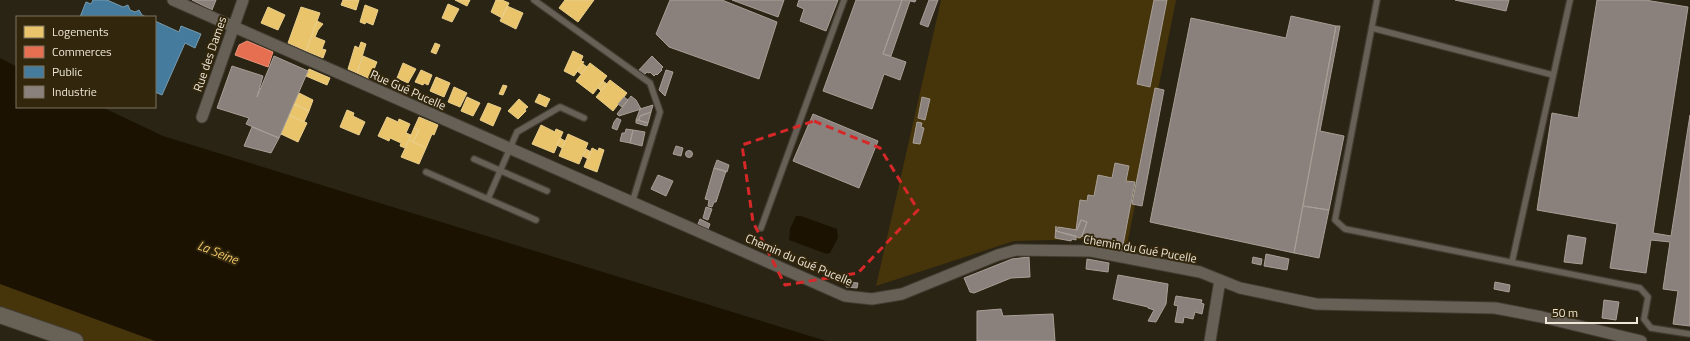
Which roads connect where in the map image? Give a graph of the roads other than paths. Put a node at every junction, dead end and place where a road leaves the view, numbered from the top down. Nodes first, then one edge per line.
1 (173, 0) edge
2 (243, 0) edge
3 (534, 0) edge
4 (844, 0) edge
5 (1377, 0) edge
6 (1570, 0) edge
7 (234, 27) junction
8 (1372, 28) junction
9 (1554, 75) junction
10 (202, 116) dead end
11 (584, 118) dead end
12 (510, 148) junction
13 (474, 159) dead end
14 (500, 170) junction
15 (426, 172) dead end
16 (547, 191) dead end
17 (488, 199) junction
18 (632, 203) junction
19 (536, 220) dead end
20 (761, 228) dead end
21 (1512, 262) junction
22 (1220, 280) junction
23 (0, 315) edge
24 (1690, 334) edge
25 (75, 341) edge
26 (1210, 341) edge
27 (1640, 341) edge

1 - 7 street, Rue Gué Pucelle
2 - 7 street, Rue des Dames
3 - 18 lane
4 - 20 lane
5 - 8 lane
6 - 9 lane
7 - 10 street, Rue des Dames
7 - 12 street, Rue Gué Pucelle
8 - 9 lane
8 - 21 lane
9 - 21 lane
11 - 12 lane
12 - 14 lane
12 - 18 street, Rue Gué Pucelle
13 - 14 lane
14 - 16 lane
14 - 17 lane
15 - 17 lane
17 - 19 lane
18 - 22 street, Chemin du Gué Pucelle
21 - 24 lane
22 - 26 street
22 - 27 street, Chemin du Gué Pucelle
23 - 25 main road

